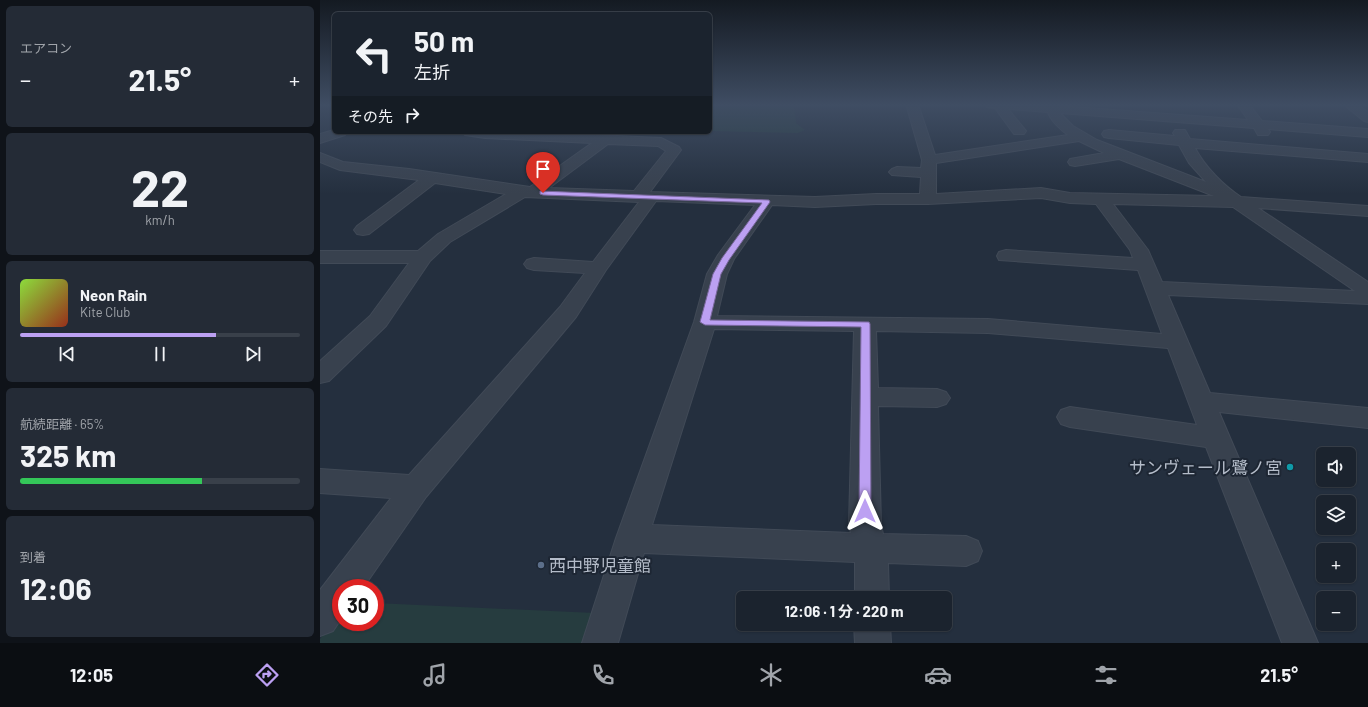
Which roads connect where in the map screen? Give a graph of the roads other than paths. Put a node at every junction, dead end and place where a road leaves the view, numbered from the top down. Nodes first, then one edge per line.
1 (334, 134) edge
2 (542, 134) edge
3 (920, 134) edge
4 (1077, 134) edge
5 (1109, 134) dead end
6 (1181, 134) edge
7 (1264, 134) edge
8 (577, 135) edge
9 (1082, 137) junction
10 (320, 139) edge
11 (606, 139) junction
12 (1185, 142) junction
13 (1273, 146) dead end
14 (1121, 154) junction
15 (320, 158) edge
16 (1368, 158) edge
17 (1075, 162) dead end
18 (929, 167) junction
19 (897, 172) dead end
20 (432, 178) junction
21 (528, 192) junction
22 (644, 197) junction
23 (928, 199) junction
24 (1101, 199) junction
25 (1234, 200) junction
26 (766, 202) junction
27 (1368, 211) edge
28 (486, 213) junction
29 (507, 216) dead end
30 (363, 230) dead end
31 (1006, 256) dead end
32 (320, 257) edge
33 (424, 257) junction
34 (534, 264) dead end
35 (598, 268) junction
36 (1150, 276) junction
37 (1368, 291) edge
38 (1368, 298) edge
39 (705, 322) junction
40 (865, 324) junction
41 (1177, 342) junction
42 (331, 353) edge
43 (320, 375) edge
44 (865, 396) junction
45 (937, 398) dead end
46 (1200, 401) junction
47 (1070, 417) dead end
48 (1368, 418) edge
49 (1216, 438) junction
50 (320, 481) edge
51 (416, 488) junction
52 (632, 538) junction
53 (871, 548) junction
54 (966, 550) dead end
55 (349, 579) edge
56 (872, 591) edge
57 (332, 603) edge
58 (320, 619) edge
59 (872, 631) edge
60 (600, 643) edge
61 (873, 643) edge
62 (1300, 643) edge

1 - 10 street
2 - 8 street
3 - 18 street
4 - 9 street
5 - 12 street
6 - 12 street
7 - 13 street
8 - 11 street
9 - 14 street
9 - 18 street
11 - 21 street
11 - 22 street
12 - 16 street
12 - 25 street
14 - 17 street
14 - 25 street
15 - 20 street
18 - 19 street
18 - 23 street
20 - 21 street
20 - 30 street
21 - 22 street
21 - 28 street
22 - 26 street
22 - 35 street
23 - 24 street
23 - 26 street
24 - 25 street
24 - 36 street
25 - 27 street
25 - 37 street
26 - 39 street
28 - 29 street
28 - 33 street
31 - 36 street
32 - 33 street
33 - 42 street
34 - 35 street
35 - 51 street
36 - 38 street
36 - 41 street
39 - 40 street
39 - 52 street
40 - 41 street
40 - 44 street
41 - 46 street
42 - 43 street
44 - 45 street
44 - 53 street
46 - 48 street
46 - 49 street
47 - 49 street
49 - 62 street
50 - 51 street
51 - 55 street
52 - 53 street
52 - 60 street
53 - 54 street
53 - 56 street
57 - 58 street
59 - 61 street

